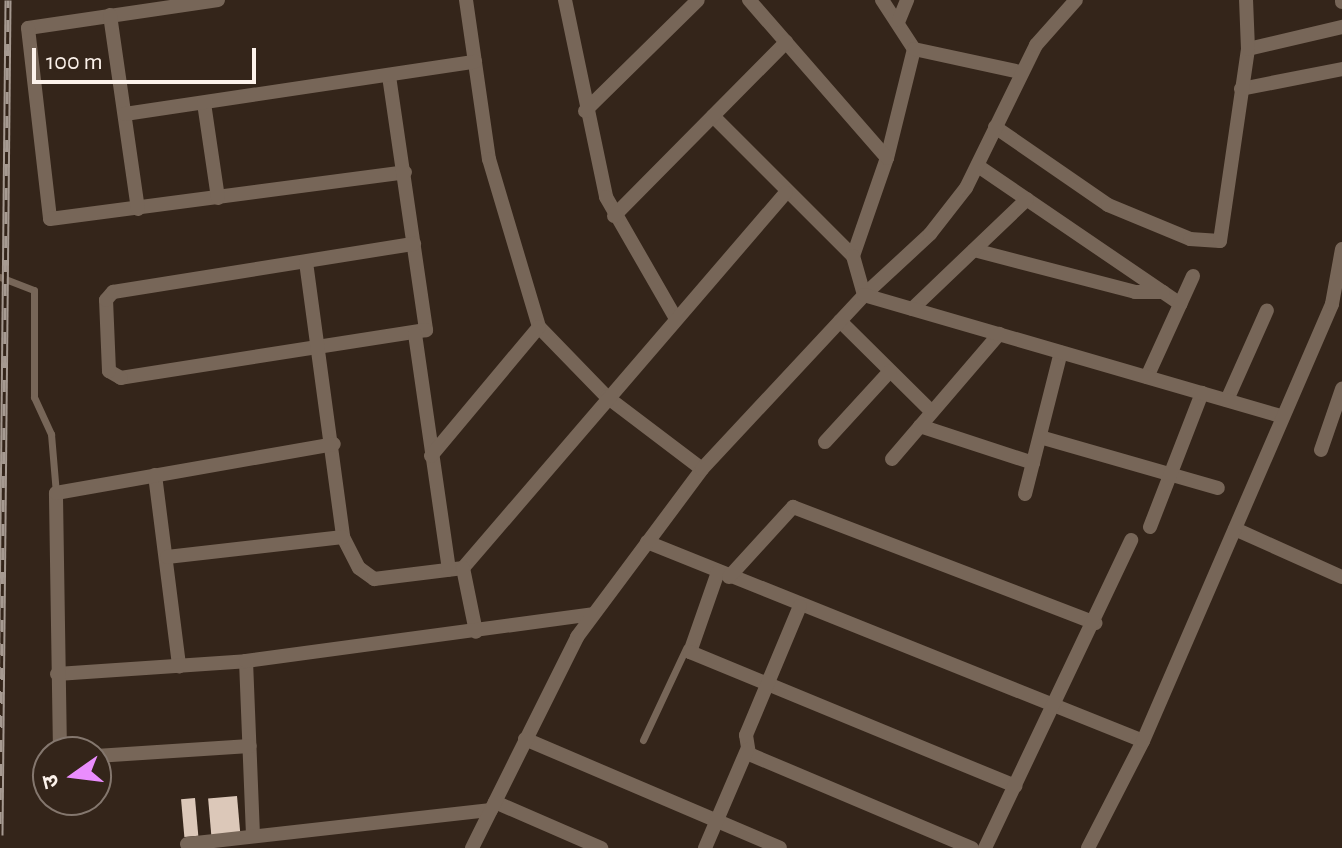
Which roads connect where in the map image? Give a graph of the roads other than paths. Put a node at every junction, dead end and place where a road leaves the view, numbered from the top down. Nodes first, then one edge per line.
1 (218, 0) edge
2 (466, 0) edge
3 (565, 0) edge
4 (698, 0) edge
5 (749, 0) edge
6 (882, 0) edge
7 (907, 0) edge
8 (1076, 0) edge
9 (1246, 0) edge
10 (110, 15) junction
11 (899, 20) junction
12 (1342, 27) edge
13 (786, 42) junction
14 (914, 49) junction
15 (1248, 49) junction
16 (475, 62) junction
17 (1342, 69) edge
18 (1020, 72) junction
19 (389, 76) junction
20 (1241, 89) junction
21 (204, 103) junction
22 (585, 111) junction
23 (125, 114) junction
24 (713, 116) junction
25 (995, 127) junction
26 (887, 158) junction
27 (978, 166) junction
28 (405, 172) junction
29 (786, 193) junction
30 (218, 198) junction
31 (1027, 199) junction
32 (138, 209) junction
33 (614, 216) junction
34 (414, 244) junction
35 (974, 250) junction
36 (853, 256) junction
37 (1341, 258) edge
38 (306, 262) junction
39 (1193, 276) dead end
40 (0, 277) edge
41 (1164, 292) junction
42 (864, 295) junction
43 (1338, 298) edge
44 (1180, 304) junction
45 (912, 309) junction
46 (1267, 310) dead end
47 (675, 317) junction
48 (840, 321) junction
49 (539, 327) junction
50 (415, 334) junction
51 (999, 334) junction
52 (321, 346) junction
53 (1061, 352) junction
54 (890, 371) junction
55 (1147, 377) junction
56 (1342, 389) edge
57 (1202, 393) junction
58 (607, 397) junction
59 (1227, 400) junction
60 (932, 412) junction
61 (1281, 416) junction
62 (920, 426) junction
63 (1040, 437) junction
64 (825, 442) dead end
65 (334, 444) junction
66 (1321, 450) dead end
67 (431, 456) junction
68 (892, 459) dead end
69 (1033, 463) junction
70 (702, 469) junction
71 (1167, 473) junction
72 (155, 475) junction
73 (1218, 488) dead end
74 (56, 493) junction
75 (1025, 494) dead end
76 (1150, 527) dead end
77 (1235, 529) junction
78 (343, 537) junction
79 (1131, 540) dead end
80 (647, 542) junction
81 (167, 557) junction
82 (456, 569) junction
83 (724, 574) junction
84 (1342, 577) edge
85 (800, 606) junction
86 (593, 614) junction
87 (1095, 623) junction
88 (476, 632) junction
89 (686, 648) junction
90 (246, 661) junction
91 (179, 666) junction
92 (57, 674) junction
93 (765, 686) junction
94 (1055, 705) junction
95 (59, 736) edge
96 (525, 739) junction
97 (643, 740) dead end
98 (1143, 741) junction
99 (250, 746) junction
100 (747, 750) junction
101 (112, 755) edge
102 (1015, 786) junction
103 (493, 806) junction
104 (717, 821) junction
105 (253, 836) junction
106 (187, 844) dead end
107 (472, 848) edge
108 (601, 848) edge
109 (705, 848) edge
110 (780, 848) edge
111 (972, 848) edge
112 (985, 848) edge
113 (1088, 848) edge

1 - 10 street
2 - 16 street
3 - 22 street
4 - 22 street
5 - 13 street
6 - 11 street
7 - 11 street
8 - 18 street
9 - 15 street
10 - 23 street
10 - 32 street
11 - 14 street
12 - 15 street
13 - 24 street
13 - 26 street
14 - 18 street
14 - 26 street
15 - 20 street
16 - 19 street
16 - 49 street
17 - 20 street
18 - 25 street
19 - 21 street
19 - 28 street
20 - 25 street
21 - 23 street
21 - 30 street
22 - 33 street
23 - 32 street
24 - 29 street
24 - 33 street
25 - 27 street
26 - 36 street
27 - 31 street
27 - 42 street
28 - 30 street
28 - 34 street
29 - 36 street
29 - 47 street
30 - 32 street
31 - 35 street
31 - 41 street
33 - 47 street
34 - 38 street
34 - 50 street
35 - 41 street
35 - 45 street
36 - 42 street
37 - 43 street
38 - 52 street
38 - 52 street
39 - 44 street
40 - 74 lane
41 - 44 street
42 - 45 street
42 - 48 street
43 - 61 street
44 - 55 street
45 - 51 street
46 - 59 street
47 - 58 street
48 - 54 street
48 - 70 street
49 - 58 street
49 - 67 street
50 - 52 street
50 - 67 street
51 - 53 street
51 - 60 street
52 - 65 street
53 - 55 street
53 - 63 street
54 - 60 street
54 - 64 street
55 - 57 street
56 - 66 street
57 - 59 street
57 - 71 street
58 - 70 street
58 - 82 street
59 - 61 street
60 - 62 street
61 - 77 street
62 - 68 street
62 - 69 street
63 - 69 street
63 - 71 street
65 - 72 street
65 - 78 street
67 - 82 street
69 - 75 street
70 - 80 street
71 - 73 street
71 - 76 street
72 - 74 street
72 - 81 street
74 - 92 street
77 - 84 street
77 - 98 street
78 - 81 street
78 - 82 street
79 - 87 street
80 - 83 street
80 - 86 street
81 - 91 street
82 - 88 street
83 - 85 street
83 - 87 street
83 - 89 street
85 - 93 street
85 - 94 street
86 - 88 street
86 - 96 street
87 - 94 street
88 - 90 street
89 - 93 street
89 - 97 lane
90 - 91 street
90 - 99 street
91 - 92 street
92 - 95 street
93 - 100 street
93 - 102 street
94 - 98 street
94 - 102 street
96 - 103 street
96 - 104 street
98 - 113 street
99 - 101 street
99 - 105 street
100 - 104 street
100 - 111 street
102 - 112 street
103 - 105 street
103 - 107 street
103 - 108 street
104 - 109 street
104 - 110 street
105 - 106 street

